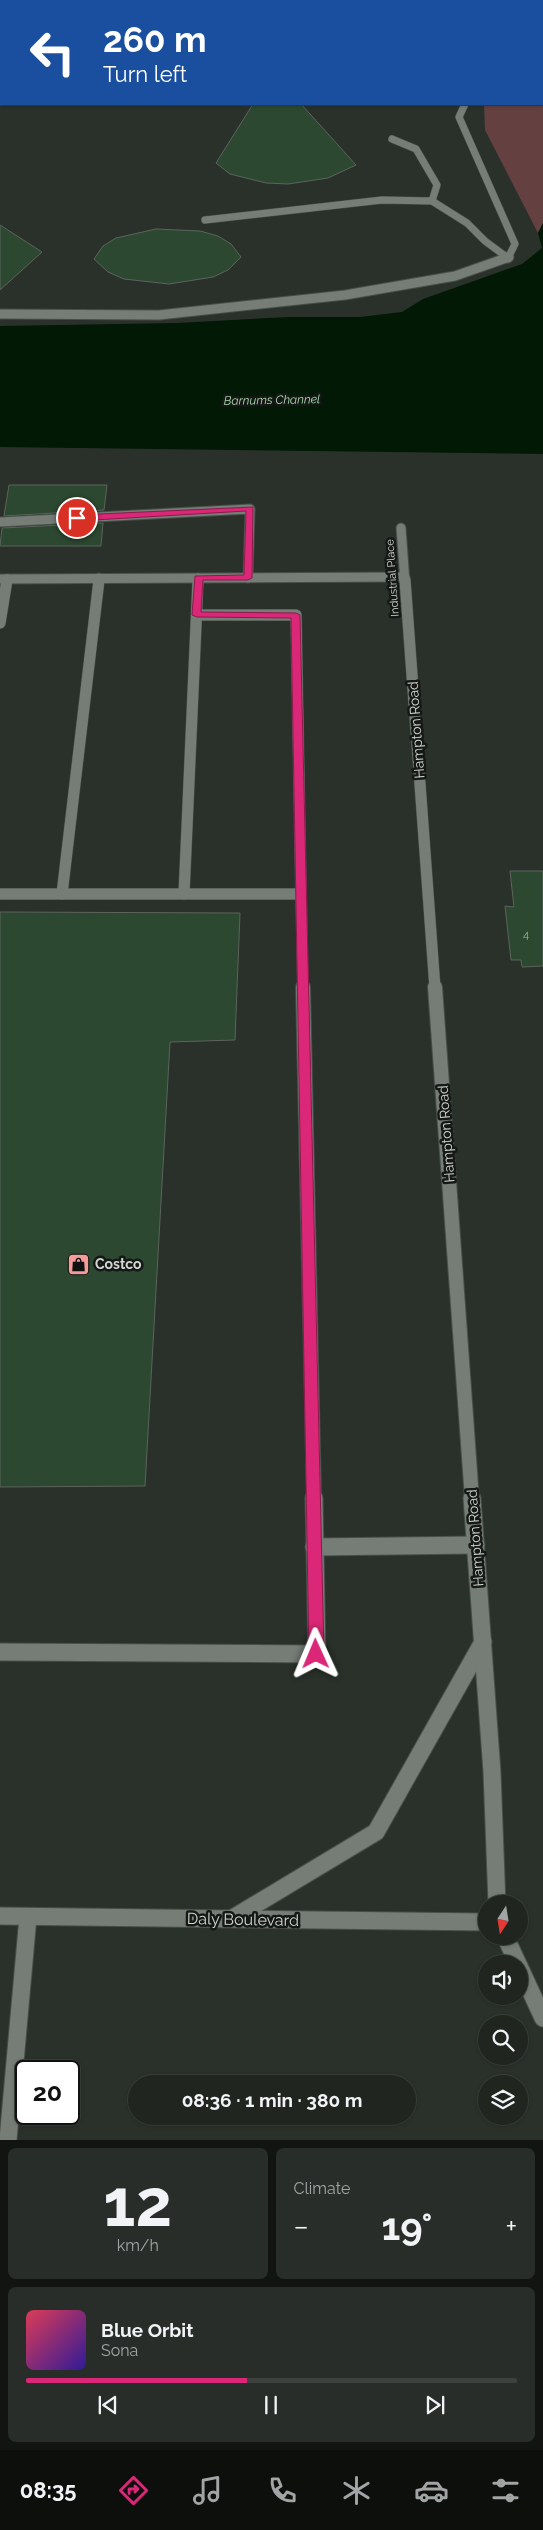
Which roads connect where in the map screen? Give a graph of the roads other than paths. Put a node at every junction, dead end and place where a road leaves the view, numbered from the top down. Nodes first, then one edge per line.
1 (465, 105) edge
2 (392, 139) dead end
3 (432, 201) junction
4 (205, 220) dead end
5 (508, 258) junction
6 (0, 314) edge
7 (0, 522) edge
8 (401, 528) dead end
9 (405, 577) junction
10 (4, 578) edge
11 (99, 578) junction
12 (198, 578) junction
13 (248, 578) junction
14 (197, 615) junction
15 (0, 623) edge
16 (408, 626) joint
17 (0, 894) edge
18 (62, 894) junction
19 (184, 894) junction
20 (301, 894) junction
21 (476, 1545) junction
22 (314, 1547) junction
23 (483, 1642) junction
24 (0, 1652) edge
25 (497, 1895) edge
26 (0, 1916) edge
27 (28, 1917) junction
28 (232, 1919) junction
29 (478, 1922) edge
30 (528, 1986) edge
31 (543, 2018) edge
32 (8, 2140) edge

1 - 5 street
2 - 3 street
3 - 4 street
3 - 5 street
5 - 6 street
7 - 13 street
8 - 9 street, Industrial Place
9 - 13 street
9 - 16 street, Industrial Place
10 - 11 street
10 - 15 street
11 - 12 street
11 - 18 street
12 - 13 street
12 - 14 street
14 - 19 street
14 - 20 street
16 - 21 street, Hampton Road
17 - 18 street
18 - 19 street
19 - 20 street
20 - 22 street
21 - 22 street
21 - 23 street, Hampton Road
22 - 24 street
23 - 25 street, Hampton Road
23 - 28 street
26 - 27 street, Daly Boulevard
27 - 28 street, Daly Boulevard
27 - 32 street
28 - 29 street, Daly Boulevard
30 - 31 street

